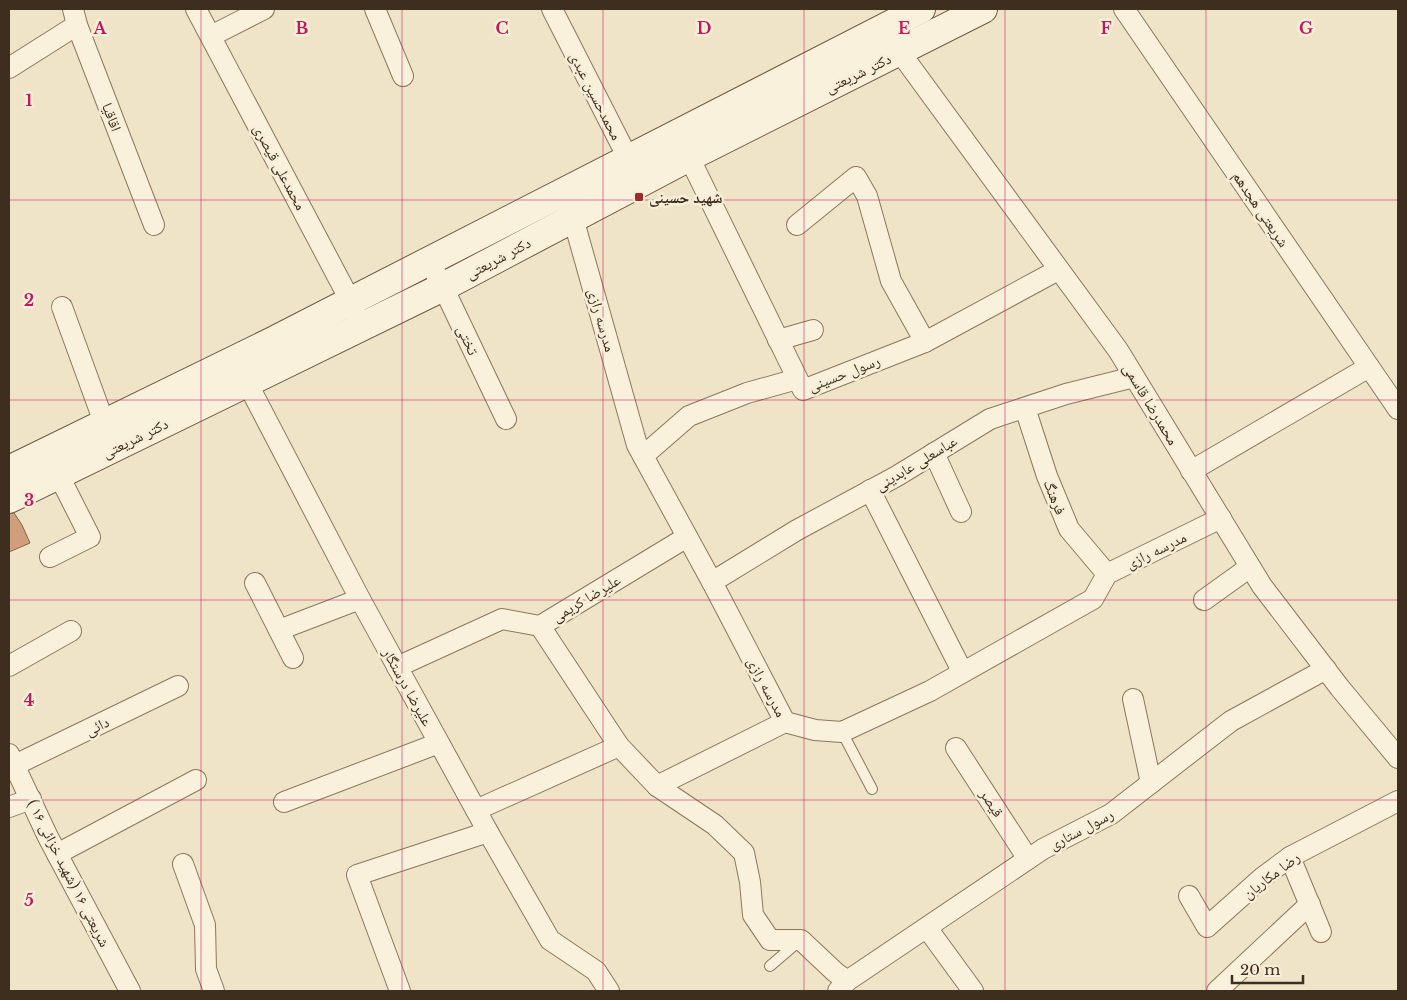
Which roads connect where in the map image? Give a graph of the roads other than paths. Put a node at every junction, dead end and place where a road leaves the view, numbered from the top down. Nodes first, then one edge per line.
1 (196, 9) edge
2 (264, 9) edge
3 (375, 9) edge
4 (552, 9) edge
5 (921, 9) edge
6 (984, 9) edge
7 (1124, 9) edge
8 (75, 17) edge
9 (883, 29) junction
10 (211, 36) junction
11 (899, 52) junction
12 (9, 68) edge
13 (403, 76) dead end
14 (682, 146) junction
15 (635, 171) junction
16 (563, 193) junction
17 (573, 218) junction
18 (154, 225) dead end
19 (797, 225) dead end
20 (429, 261) junction
21 (1058, 270) junction
22 (443, 287) junction
23 (351, 302) junction
24 (62, 307) dead end
25 (360, 328) junction
26 (813, 330) dead end
27 (778, 340) junction
28 (925, 342) junction
29 (1369, 367) junction
30 (241, 372) junction
31 (1134, 377) junction
32 (797, 379) junction
33 (1025, 408) junction
34 (1398, 409) edge
35 (506, 419) dead end
36 (104, 424) junction
37 (114, 449) junction
38 (46, 452) junction
39 (934, 453) junction
40 (643, 456) junction
41 (9, 470) edge
42 (1192, 471) junction
43 (59, 476) junction
44 (870, 490) junction
45 (9, 499) edge
46 (961, 512) dead end
47 (1221, 518) junction
48 (687, 537) junction
49 (50, 558) dead end
50 (1250, 567) junction
51 (1107, 574) junction
52 (712, 582) junction
53 (255, 583) dead end
54 (360, 599) junction
55 (1204, 600) dead end
56 (540, 626) junction
57 (279, 630) junction
58 (71, 631) dead end
59 (293, 658) dead end
60 (9, 666) edge
61 (397, 667) junction
62 (1326, 669) junction
63 (962, 671) junction
64 (178, 686) dead end
65 (1133, 698) dead end
66 (785, 722) junction
67 (842, 732) junction
68 (439, 743) junction
69 (619, 746) junction
70 (1394, 746) edge
71 (956, 748) dead end
72 (12, 760) edge
73 (196, 780) dead end
74 (1151, 783) junction
75 (657, 786) junction
76 (872, 789) dead end
77 (30, 799) junction
78 (1398, 801) edge
79 (284, 802) dead end
80 (9, 807) edge
81 (476, 810) junction
82 (488, 832) junction
83 (57, 854) junction
84 (1290, 857) junction
85 (1028, 859) junction
86 (184, 864) dead end
87 (1189, 896) dead end
88 (1310, 904) junction
89 (927, 928) junction
90 (1321, 932) dead end
91 (801, 940) junction
92 (770, 966) dead end
93 (843, 986) edge
94 (130, 991) edge
95 (214, 991) edge
96 (400, 991) edge
97 (609, 991) edge
98 (973, 991) edge
99 (1217, 991) edge

1 - 10 street, محمدعلی قیصری
2 - 10 street
3 - 13 street
4 - 15 street, محمدحسین عبدی
5 - 9 main road, دکتر شریعتی
6 - 11 main road, دکتر شریعتی
7 - 29 street, شریعتی هجدهم
8 - 12 street
8 - 18 street, اقاقیا
9 - 11 street, محمدرضا قاسمی
9 - 14 main road, دکتر شریعتی
10 - 23 street, محمدعلی قیصری
11 - 14 main road, دکتر شریعتی
11 - 21 street, محمدرضا قاسمی
14 - 15 main road, دکتر شریعتی
14 - 27 street, رسول حسینی
15 - 16 main road, دکتر شریعتی
15 - 17 main road, دکتر شریعتی
16 - 17 street, مدرسه رازی
16 - 20 main road, دکتر شریعتی
17 - 22 main road, دکتر شریعتی
17 - 40 street, مدرسه رازی
19 - 28 street
20 - 22 street, تختی
20 - 23 main road, دکتر شریعتی
21 - 28 street, رسول حسینی
21 - 31 street, محمدرضا قاسمی
22 - 25 main road, دکتر شریعتی
22 - 35 street, تختی
23 - 25 street, محمدعلی قیصری
23 - 30 main road, دکتر شریعتی
24 - 36 street
25 - 30 main road, دکتر شریعتی
26 - 27 street
27 - 32 street, رسول حسینی
28 - 32 street, رسول حسینی
29 - 34 street, شریعتی هجدهم
29 - 42 street
30 - 36 main road, دکتر شریعتی
30 - 37 main road, دکتر شریعتی
30 - 54 street, علیرضا درستگار
31 - 33 street, عباسعلی عابدینی
31 - 42 street, محمدرضا قاسمی
32 - 40 street
33 - 39 street, عباسعلی عابدینی
33 - 51 street, فرهنگ
36 - 37 street
36 - 38 main road, دکتر شریعتی
37 - 43 main road, دکتر شریعتی
38 - 41 main road, دکتر شریعتی
38 - 43 street
39 - 44 street, عباسعلی عابدینی
39 - 46 street
40 - 48 street, مدرسه رازی
42 - 47 street, محمدرضا قاسمی
43 - 45 main road, دکتر شریعتی
43 - 49 street
44 - 52 street, عباسعلی عابدینی
44 - 63 street
47 - 50 street, محمدرضا قاسمی
47 - 51 street, مدرسه رازی
48 - 52 street, مدرسه رازی
48 - 56 street, علیرضا کریمی
50 - 55 street
50 - 62 street, محمدرضا قاسمی
51 - 63 street, مدرسه رازی
52 - 66 street, مدرسه رازی
53 - 57 street
54 - 57 street
54 - 61 street, علیرضا درستگار
56 - 61 street, علیرضا کریمی
56 - 69 street
57 - 59 street
58 - 60 street
61 - 68 street, علیرضا درستگار
62 - 70 street, محمدرضا قاسمی
62 - 74 street, رسول ستاری
63 - 67 street, مدرسه رازی
64 - 72 street, دائی
65 - 74 street
66 - 67 street, مدرسه رازی
66 - 75 street
67 - 76 lane
68 - 79 street
68 - 81 street, علیرضا درستگار
69 - 75 street
69 - 81 street
71 - 85 street, قیصر
72 - 77 street, شریعتی ۱۶ (شهید خزائی ۱۶ )
73 - 83 street
74 - 85 street, رسول ستاری
75 - 91 street
77 - 80 street
77 - 83 street, شریعتی ۱۶ (شهید خزائی ۱۶ )
78 - 84 street, رضا مکاریان
81 - 82 street, علیرضا درستگار
82 - 96 street
82 - 97 street, علیرضا درستگار
83 - 94 street, شریعتی ۱۶ (شهید خزائی ۱۶ )
84 - 87 street, رضا مکاریان
84 - 88 street
85 - 89 street, رسول ستاری
86 - 95 street
88 - 90 street
88 - 99 street
89 - 93 street, رسول ستاری
89 - 98 street
91 - 92 lane
91 - 93 street

